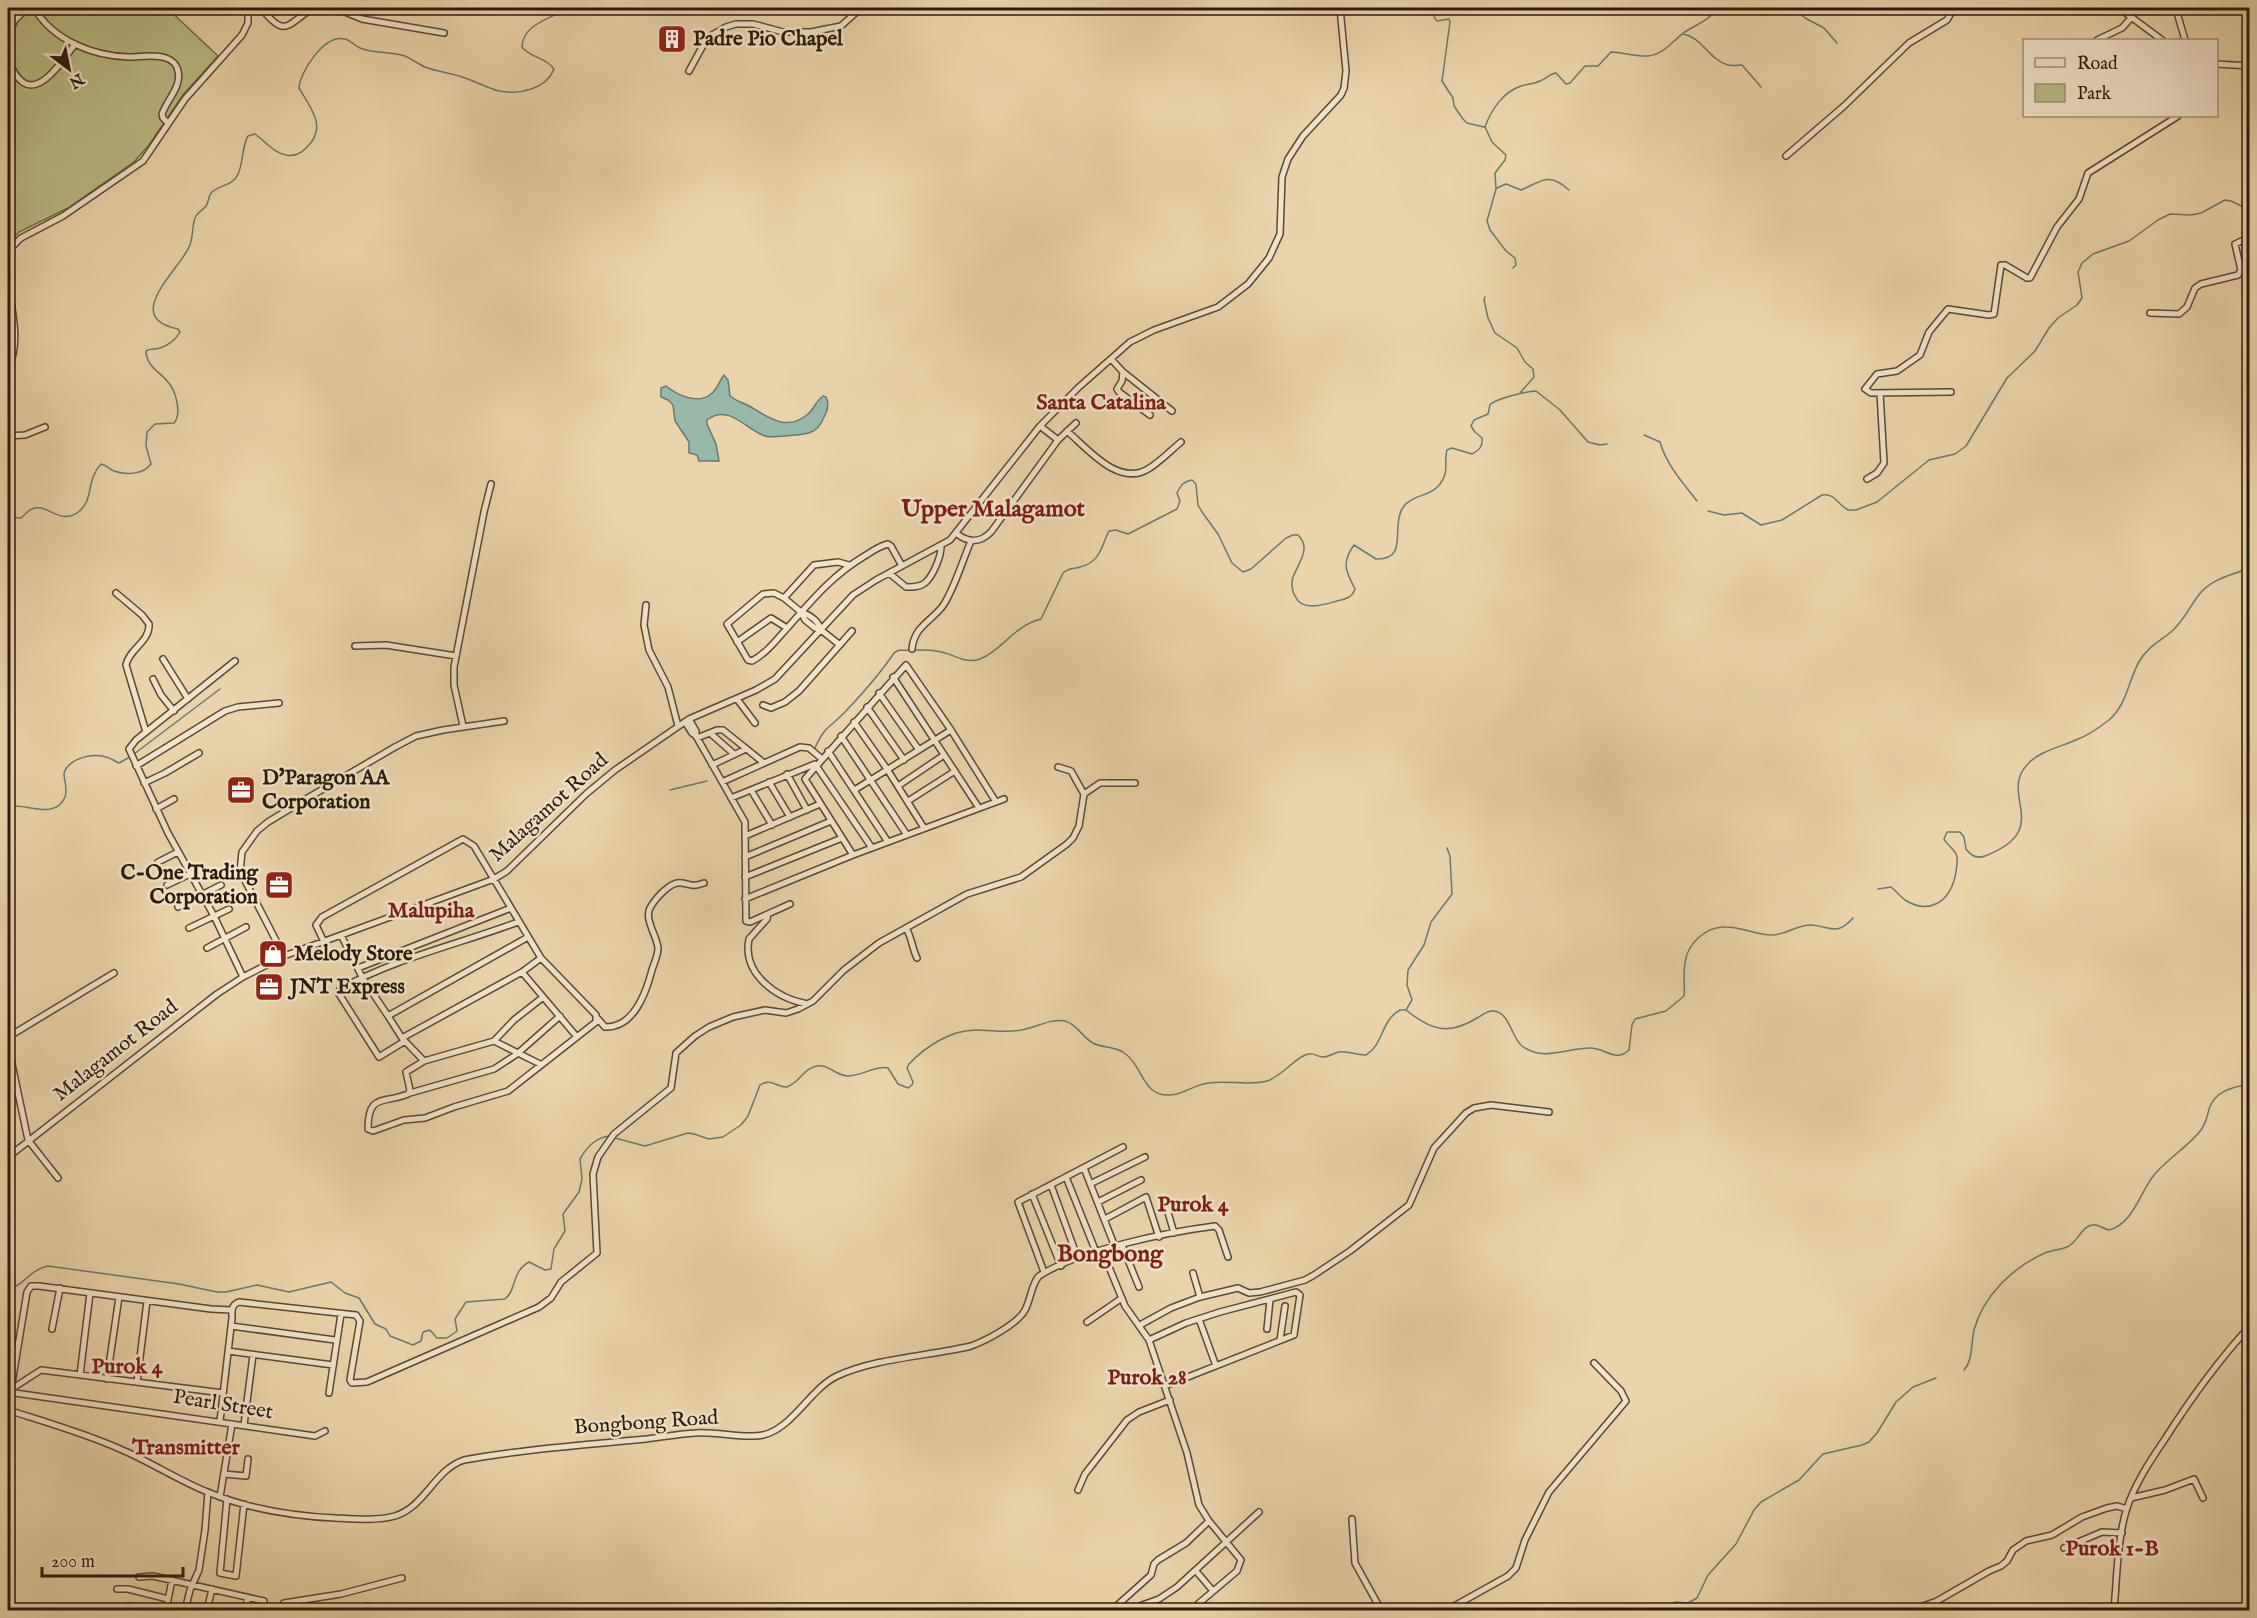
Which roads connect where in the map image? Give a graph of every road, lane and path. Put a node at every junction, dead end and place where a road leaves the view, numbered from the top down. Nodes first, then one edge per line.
1 (27, 8) edge
2 (34, 8) edge
3 (248, 8) edge
4 (261, 8) edge
5 (313, 8) edge
6 (335, 8) edge
7 (861, 8) edge
8 (1340, 8) edge
9 (1954, 8) edge
10 (2119, 8) edge
11 (2180, 8) edge
12 (2132, 17) junction
13 (444, 33) dead end
14 (8, 35) edge
15 (2099, 39) edge
16 (2160, 39) edge
17 (2186, 39) edge
18 (75, 44) junction
19 (8, 59) edge
20 (2218, 64) edge
21 (2250, 66) edge
22 (689, 71) dead end
23 (2176, 117) edge
24 (168, 123) junction
25 (1786, 156) dead end
26 (2250, 237) edge
27 (8, 257) edge
28 (8, 284) edge
29 (2150, 313) dead end
30 (1111, 359) junction
31 (8, 368) edge
32 (1123, 372) junction
33 (1951, 392) dead end
34 (1880, 393) junction
35 (1172, 411) dead end
36 (1150, 416) dead end
37 (1076, 423) dead end
38 (1040, 426) junction
39 (45, 427) dead end
40 (1067, 431) junction
41 (8, 436) edge
42 (1058, 440) junction
43 (1181, 442) dead end
44 (1867, 479) dead end
45 (491, 484) dead end
46 (957, 534) junction
47 (971, 541) junction
48 (940, 547) junction
49 (849, 565) junction
50 (902, 566) junction
51 (889, 573) junction
52 (116, 593) dead end
53 (784, 598) junction
54 (646, 605) dead end
55 (801, 612) junction
56 (787, 628) junction
57 (822, 630) junction
58 (852, 631) dead end
59 (736, 642) junction
60 (840, 645) junction
61 (355, 646) dead end
62 (912, 649) dead end
63 (456, 656) junction
64 (163, 659) dead end
65 (236, 661) dead end
66 (893, 677) junction
67 (153, 680) dead end
68 (879, 693) junction
69 (188, 699) junction
70 (737, 699) junction
71 (279, 703) dead end
72 (763, 705) dead end
73 (867, 707) junction
74 (174, 711) junction
75 (504, 721) dead end
76 (687, 721) junction
77 (854, 722) junction
78 (755, 723) dead end
79 (463, 726) junction
80 (678, 726) junction
81 (951, 730) junction
82 (146, 732) junction
83 (710, 733) junction
84 (841, 736) junction
85 (697, 737) junction
86 (935, 740) junction
87 (746, 749) junction
88 (920, 750) junction
89 (828, 751) junction
90 (199, 753) dead end
91 (734, 754) junction
92 (944, 755) junction
93 (822, 759) junction
94 (903, 760) junction
95 (764, 763) junction
96 (712, 765) junction
97 (816, 765) junction
98 (135, 766) junction
99 (1058, 767) dead end
100 (888, 770) junction
101 (955, 771) junction
102 (787, 774) junction
103 (871, 780) junction
104 (722, 782) junction
105 (769, 782) junction
106 (144, 783) junction
107 (1135, 783) dead end
108 (898, 786) junction
109 (856, 789) junction
110 (751, 790) junction
111 (1084, 794) junction
112 (731, 798) junction
113 (174, 799) dead end
114 (1004, 799) dead end
115 (908, 801) junction
116 (996, 802) junction
117 (820, 804) junction
118 (979, 808) junction
119 (156, 809) junction
120 (807, 810) junction
121 (790, 817) junction
122 (831, 821) junction
123 (772, 825) junction
124 (924, 828) junction
125 (907, 835) junction
126 (745, 836) junction
127 (842, 838) junction
128 (888, 842) junction
129 (872, 848) junction
130 (178, 852) junction
131 (853, 855) junction
132 (745, 857) junction
133 (158, 862) dead end
134 (190, 874) junction
135 (745, 877) junction
136 (494, 879) junction
137 (704, 883) dead end
138 (167, 885) dead end
139 (220, 885) dead end
140 (201, 894) junction
141 (745, 899) junction
142 (790, 904) dead end
143 (178, 908) dead end
144 (511, 908) junction
145 (229, 909) dead end
146 (768, 914) junction
147 (214, 916) junction
148 (518, 922) junction
149 (246, 927) dead end
150 (189, 928) dead end
151 (906, 928) junction
152 (341, 935) junction
153 (528, 937) junction
154 (225, 938) junction
155 (324, 942) junction
156 (207, 948) dead end
157 (284, 956) junction
158 (541, 958) junction
159 (917, 958) dead end
160 (358, 968) junction
161 (522, 972) junction
162 (114, 973) dead end
163 (243, 977) junction
164 (362, 977) junction
165 (542, 998) junction
166 (809, 1004) junction
167 (388, 1016) junction
168 (560, 1016) junction
169 (597, 1017) junction
170 (8, 1037) edge
171 (577, 1037) junction
172 (404, 1039) junction
173 (494, 1041) junction
174 (8, 1045) edge
175 (517, 1054) junction
176 (424, 1061) junction
177 (540, 1064) junction
178 (14, 1071) junction
179 (8, 1075) edge
180 (410, 1093) junction
181 (1549, 1112) dead end
182 (28, 1140) junction
183 (1123, 1147) dead end
184 (8, 1157) edge
185 (1145, 1157) dead end
186 (1084, 1168) junction
187 (1066, 1177) junction
188 (58, 1178) dead end
189 (1141, 1180) dead end
190 (1090, 1184) junction
191 (1051, 1185) junction
192 (1032, 1194) junction
193 (1098, 1202) junction
194 (1167, 1209) dead end
195 (1105, 1219) junction
196 (1174, 1233) junction
197 (1159, 1237) junction
198 (1122, 1245) junction
199 (1114, 1247) junction
200 (1099, 1251) junction
201 (1228, 1257) dead end
202 (1078, 1259) junction
203 (1061, 1266) junction
204 (1044, 1272) junction
205 (1193, 1273) dead end
206 (1139, 1287) dead end
207 (60, 1288) junction
208 (90, 1293) junction
209 (119, 1297) junction
210 (1200, 1297) junction
211 (1122, 1298) junction
212 (1270, 1300) junction
213 (147, 1301) junction
214 (1285, 1306) dead end
215 (231, 1310) junction
216 (341, 1314) junction
217 (1199, 1319) junction
218 (1087, 1322) dead end
219 (1140, 1325) junction
220 (231, 1326) junction
221 (2250, 1326) edge
222 (52, 1329) dead end
223 (1267, 1329) dead end
224 (336, 1340) junction
225 (1149, 1340) junction
226 (1280, 1340) junction
227 (228, 1351) junction
228 (253, 1355) junction
229 (1594, 1363) dead end
230 (333, 1365) junction
231 (1216, 1366) junction
232 (80, 1375) junction
233 (107, 1378) junction
234 (137, 1382) junction
235 (1165, 1386) junction
236 (9, 1391) edge
237 (223, 1393) junction
238 (329, 1393) dead end
239 (1170, 1400) junction
240 (8, 1410) edge
241 (220, 1421) junction
242 (232, 1424) junction
243 (244, 1425) junction
244 (324, 1431) dead end
245 (248, 1459) dead end
246 (224, 1474) junction
247 (1078, 1490) dead end
248 (208, 1492) junction
249 (220, 1497) junction
250 (2131, 1498) junction
251 (2203, 1498) dead end
252 (227, 1499) junction
253 (244, 1504) junction
254 (2127, 1509) junction
255 (1259, 1512) dead end
256 (1352, 1519) dead end
257 (1209, 1521) junction
258 (2122, 1533) junction
259 (1227, 1542) junction
260 (2064, 1548) dead end
261 (1196, 1571) junction
262 (139, 1577) dead end
263 (402, 1578) dead end
264 (172, 1580) junction
265 (192, 1585) junction
266 (117, 1589) dead end
267 (212, 1589) junction
268 (1213, 1592) junction
269 (247, 1597) junction
270 (168, 1599) junction
271 (129, 1606) dead end
272 (369, 1606) dead end
273 (150, 1611) edge
274 (166, 1611) edge
275 (185, 1611) edge
276 (207, 1611) edge
277 (247, 1611) edge
278 (265, 1611) edge
279 (285, 1611) edge
280 (352, 1611) edge
281 (1112, 1611) edge
282 (1135, 1611) edge
283 (1194, 1611) edge
284 (1381, 1611) edge
285 (1447, 1611) edge
286 (1912, 1611) edge
287 (2115, 1611) edge

1 - 14 street
2 - 18 street
3 - 24 street
4 - 5 street
6 - 13 street
7 - 22 street
8 - 30 street, Malagamot Road
9 - 25 street
10 - 12 street
11 - 17 street
12 - 15 street
12 - 16 street
18 - 19 street
18 - 24 street
20 - 21 street
23 - 34 street
24 - 27 street
26 - 29 street
28 - 31 street
30 - 32 street
30 - 38 street, Malagamot Road
32 - 35 street
32 - 36 street
33 - 34 street
34 - 44 street
37 - 40 street
38 - 42 street
38 - 46 street, Malagamot Road
39 - 41 street
40 - 42 street
40 - 43 street
42 - 47 street
45 - 63 street
46 - 47 street
46 - 48 street, Malagamot Road
47 - 62 street
48 - 50 street, Malagamot Road
48 - 51 street
49 - 50 street
49 - 53 street
49 - 55 street
50 - 51 street, Malagamot Road
51 - 57 street, Malagamot Road
52 - 82 street
53 - 55 street
53 - 59 street
54 - 80 street
55 - 56 street
55 - 57 street
56 - 59 street
56 - 59 street
57 - 60 street
57 - 70 street, Malagamot Road
58 - 60 street
60 - 72 street
61 - 63 street
63 - 79 street
64 - 69 street
65 - 69 street
66 - 68 street
66 - 81 street
66 - 86 street
67 - 74 street
68 - 73 street
68 - 88 street
69 - 74 street
70 - 76 street, Malagamot Road
70 - 78 street
71 - 98 street
73 - 77 street
73 - 94 street
74 - 82 street
75 - 79 street
76 - 80 street, Malagamot Road
76 - 85 street
77 - 84 street
77 - 100 street
79 - 157 street
80 - 136 street, Malagamot Road
81 - 86 street
81 - 116 street
82 - 98 street
83 - 85 street
83 - 87 street
83 - 91 street
84 - 89 street
84 - 103 street
85 - 96 street
86 - 88 street
86 - 92 street
87 - 91 street
87 - 95 street
88 - 94 street
89 - 93 street
89 - 109 street
90 - 106 street
91 - 96 street
92 - 101 street
92 - 108 street
93 - 95 street
93 - 97 street
94 - 100 street
95 - 104 street
96 - 104 street
97 - 102 street
97 - 117 street
97 - 129 street
98 - 106 street
99 - 111 street
100 - 103 street
100 - 108 street
101 - 115 street
101 - 118 street
102 - 105 street
102 - 120 street
103 - 109 street
103 - 125 street
104 - 112 street
105 - 110 street
105 - 121 street
106 - 119 street
107 - 111 street
108 - 115 street
109 - 128 street
110 - 112 street
110 - 123 street
111 - 151 street
112 - 126 street
113 - 119 street
114 - 116 street
115 - 124 street
116 - 118 street
117 - 120 street
117 - 122 street
118 - 124 street
119 - 130 street
120 - 121 street
121 - 123 street
122 - 127 street
122 - 132 street
123 - 126 street
124 - 125 street
125 - 128 street
126 - 132 street
127 - 131 street
127 - 135 street
128 - 129 street
129 - 131 street
130 - 133 street
130 - 134 street
131 - 141 street
132 - 135 street
134 - 138 street
134 - 140 street
135 - 141 street
136 - 144 street
136 - 152 street, Malagamot Road
136 - 155 street
137 - 169 street
139 - 140 street
140 - 143 street
140 - 147 street
141 - 146 street
142 - 146 street
144 - 148 street
144 - 160 street
145 - 147 street
146 - 166 street
147 - 150 street
147 - 154 street
148 - 153 street
148 - 164 street
149 - 154 street
151 - 159 street
151 - 166 street
152 - 155 street, Malagamot Road
152 - 160 street
153 - 158 street
153 - 167 street
154 - 156 street
154 - 163 street
155 - 157 street, Malagamot Road
157 - 163 street, Malagamot Road
158 - 161 street
158 - 169 street
160 - 164 street
161 - 165 street
161 - 172 street
162 - 170 street
163 - 182 street, Malagamot Road
164 - 167 street
164 - 172 street
165 - 168 street
165 - 173 street
166 - 216 street
167 - 172 street
168 - 171 street
168 - 175 street
169 - 171 street
171 - 177 street
172 - 176 street
173 - 175 street
173 - 176 street
174 - 178 street
175 - 177 street
175 - 180 street
176 - 180 street
177 - 180 street
178 - 179 street
178 - 182 street
181 - 210 street
182 - 184 street, Malagamot Road
182 - 188 street
183 - 186 street
185 - 190 street
186 - 187 street
186 - 190 street
187 - 191 street
187 - 200 street
189 - 193 street
190 - 193 street
191 - 192 street
191 - 202 street
192 - 203 street
192 - 204 street
193 - 195 street
194 - 196 street
195 - 197 street
195 - 199 street
196 - 197 street
196 - 201 street
197 - 198 street
198 - 199 street
198 - 206 street
199 - 200 street
200 - 202 street
200 - 211 street
202 - 203 street
203 - 204 street
204 - 253 street, Bongbong Road
205 - 210 street
207 - 208 street
207 - 222 street
207 - 236 street
208 - 209 street
208 - 232 street
209 - 213 street
209 - 233 street
210 - 219 street
211 - 218 street
211 - 219 street
212 - 217 street
212 - 223 street
212 - 226 street
213 - 215 street
213 - 234 street
214 - 226 street
215 - 216 street
215 - 220 street
216 - 224 street
217 - 225 street
217 - 231 street
219 - 225 street
220 - 224 street
220 - 227 street
221 - 250 street
224 - 230 street
225 - 235 street
226 - 231 street
227 - 228 street
227 - 237 street
228 - 230 street
228 - 243 street
229 - 285 street
230 - 238 street
231 - 235 street
232 - 233 street
232 - 236 street
233 - 234 street
234 - 237 street
235 - 239 street
236 - 241 street, Pearl Street
237 - 241 street
239 - 247 street
239 - 257 street
240 - 248 street, Bongbong Road
241 - 242 street, Pearl Street
242 - 243 street, Pearl Street
242 - 246 street
243 - 244 street, Pearl Street
245 - 246 street
246 - 249 street
248 - 249 street, Bongbong Road
248 - 265 street
249 - 252 street, Bongbong Road
250 - 251 street
250 - 254 street
252 - 253 street, Bongbong Road
252 - 253 street
254 - 258 street
254 - 286 street
255 - 259 street
256 - 284 street
257 - 259 street
257 - 281 street
258 - 260 street
258 - 287 street
259 - 261 street
259 - 268 street
261 - 268 street
261 - 282 street
262 - 264 street
263 - 279 street
264 - 265 street
264 - 270 street
265 - 267 street
265 - 275 street
266 - 270 street
267 - 269 street
267 - 276 street
268 - 283 street
269 - 277 street
269 - 278 street
270 - 274 street
271 - 273 street
272 - 280 street

